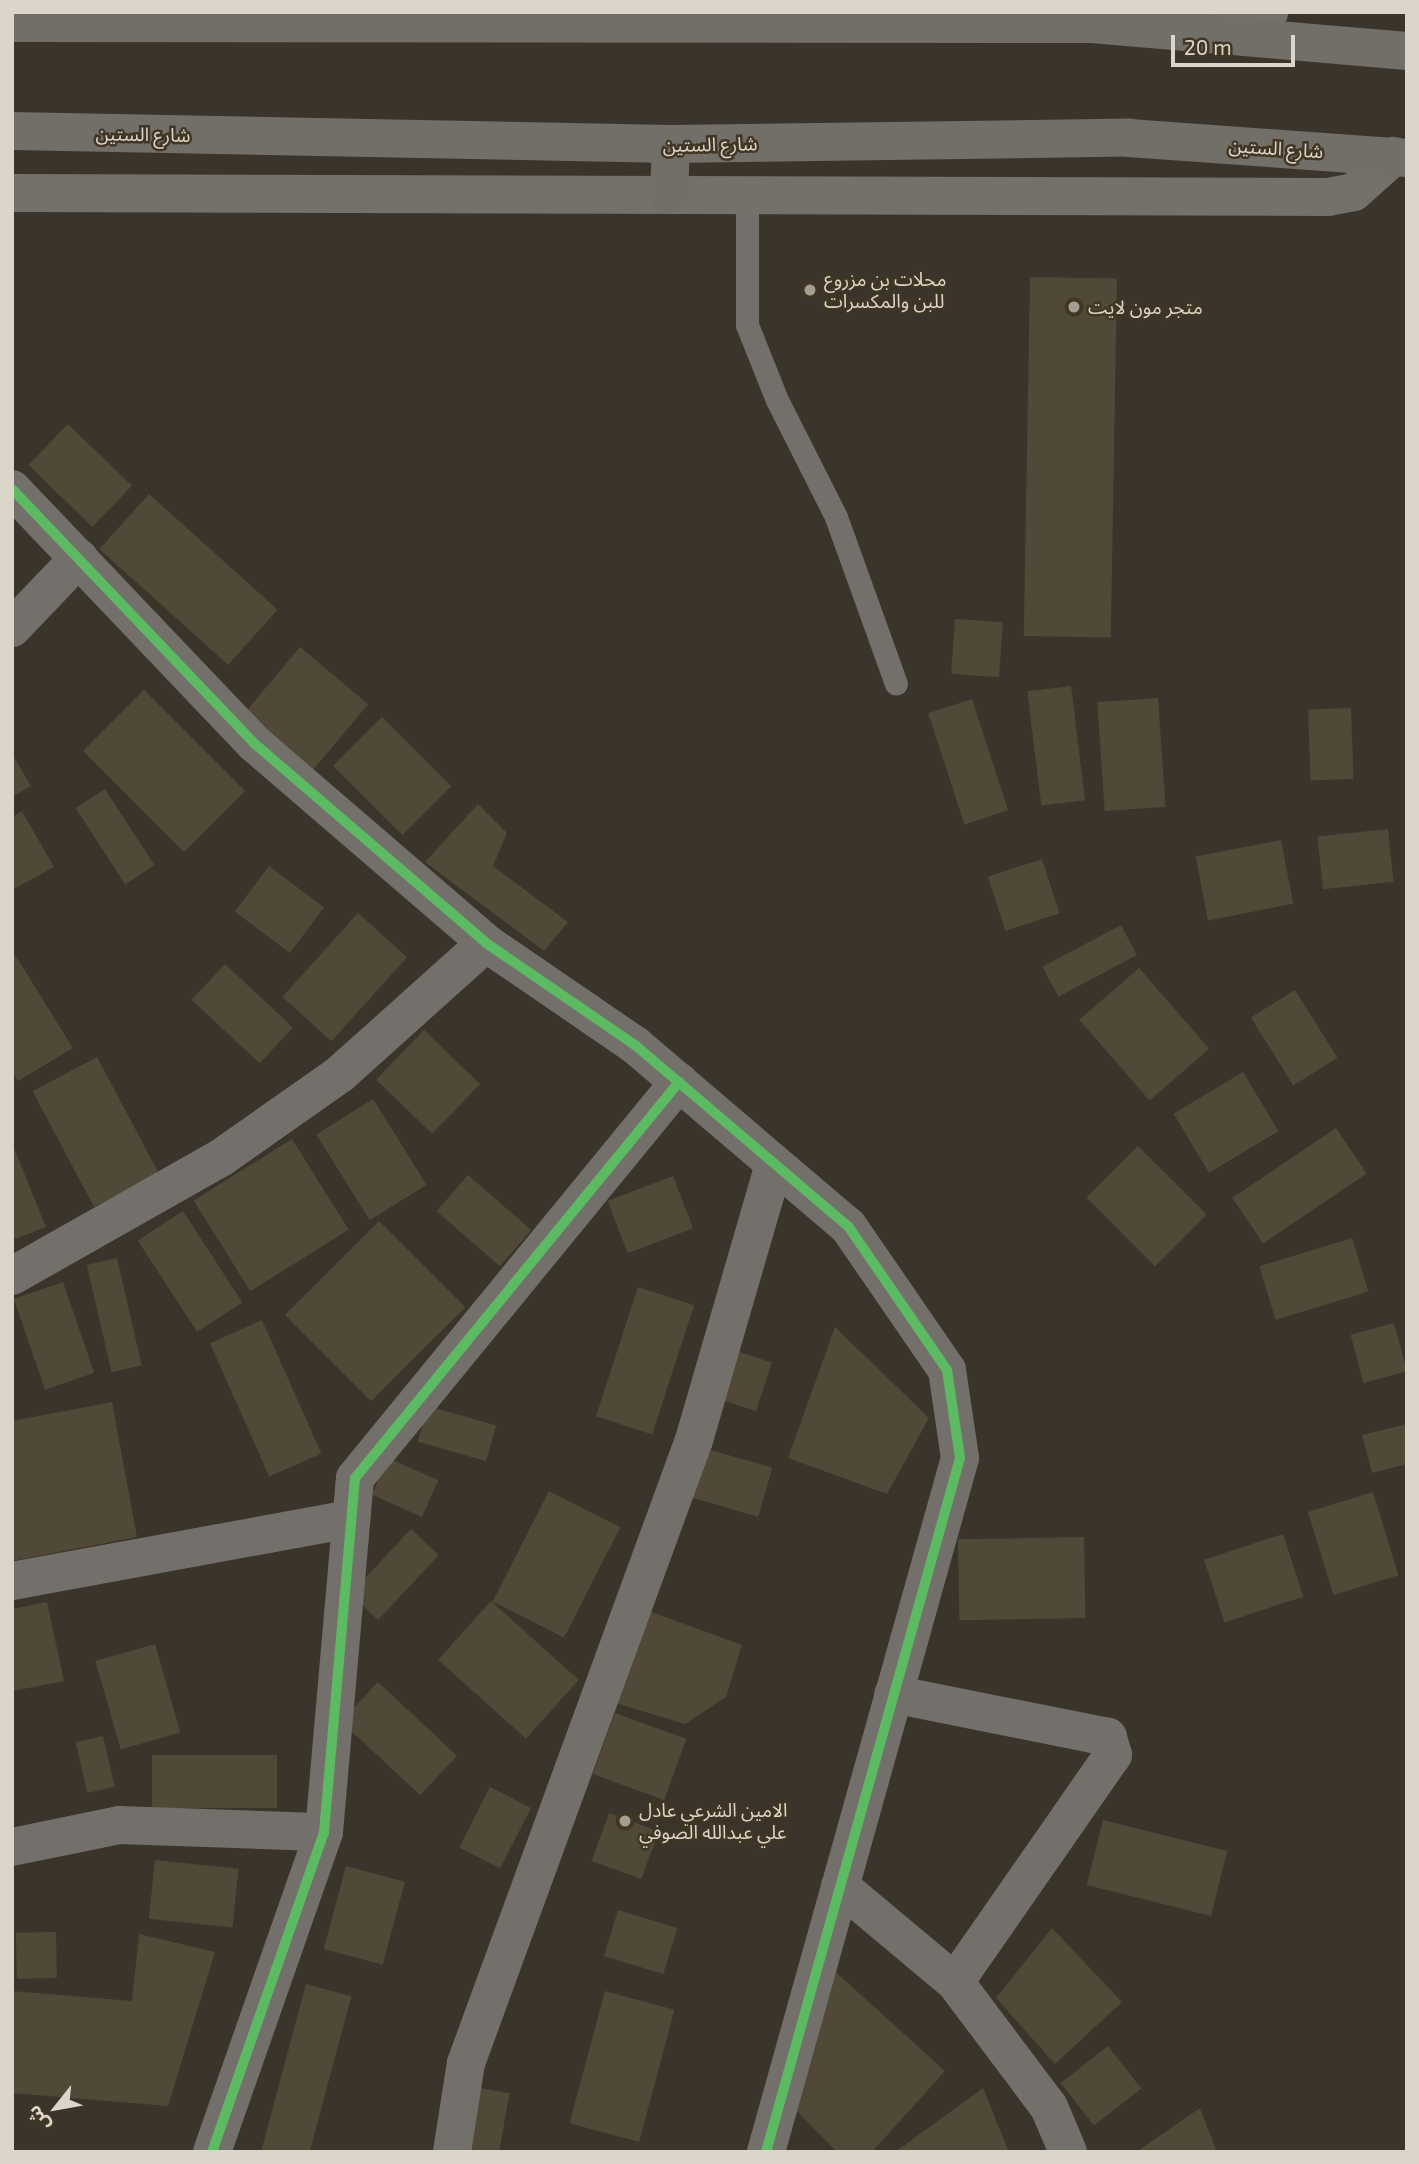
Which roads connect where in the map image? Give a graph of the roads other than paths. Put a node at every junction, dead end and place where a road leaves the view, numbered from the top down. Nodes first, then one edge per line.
1 (1269, 12) edge
2 (1092, 18) edge
3 (12, 23) edge
4 (1202, 31) junction
5 (1407, 51) edge
6 (12, 131) edge
7 (671, 144) junction
8 (1400, 157) edge
9 (12, 193) edge
10 (669, 194) junction
11 (747, 194) junction
12 (12, 489) edge
13 (79, 558) junction
14 (12, 628) edge
15 (895, 684) dead end
16 (486, 943) junction
17 (679, 1082) junction
18 (775, 1164) junction
19 (12, 1276) edge
20 (351, 1519) junction
21 (12, 1581) edge
22 (894, 1694) junction
23 (324, 1832) junction
24 (12, 1847) edge
25 (840, 1886) junction
26 (955, 1982) junction
27 (204, 2148) edge
28 (452, 2152) edge
29 (766, 2152) edge
30 (1068, 2152) edge

1 - 4 main road
2 - 3 highway
2 - 4 highway
4 - 5 highway
6 - 7 highway, شارع الستين
7 - 8 highway, شارع الستين
7 - 10 highway
8 - 11 main road
9 - 10 main road
10 - 11 main road
11 - 15 lane
12 - 13 street
13 - 14 street
13 - 16 street
16 - 17 street
16 - 19 street
17 - 18 street
17 - 20 street
18 - 22 street
18 - 28 street
20 - 21 street
20 - 23 street
22 - 25 street
22 - 26 street
23 - 24 street
23 - 27 street
25 - 26 street
25 - 29 street
26 - 30 street

